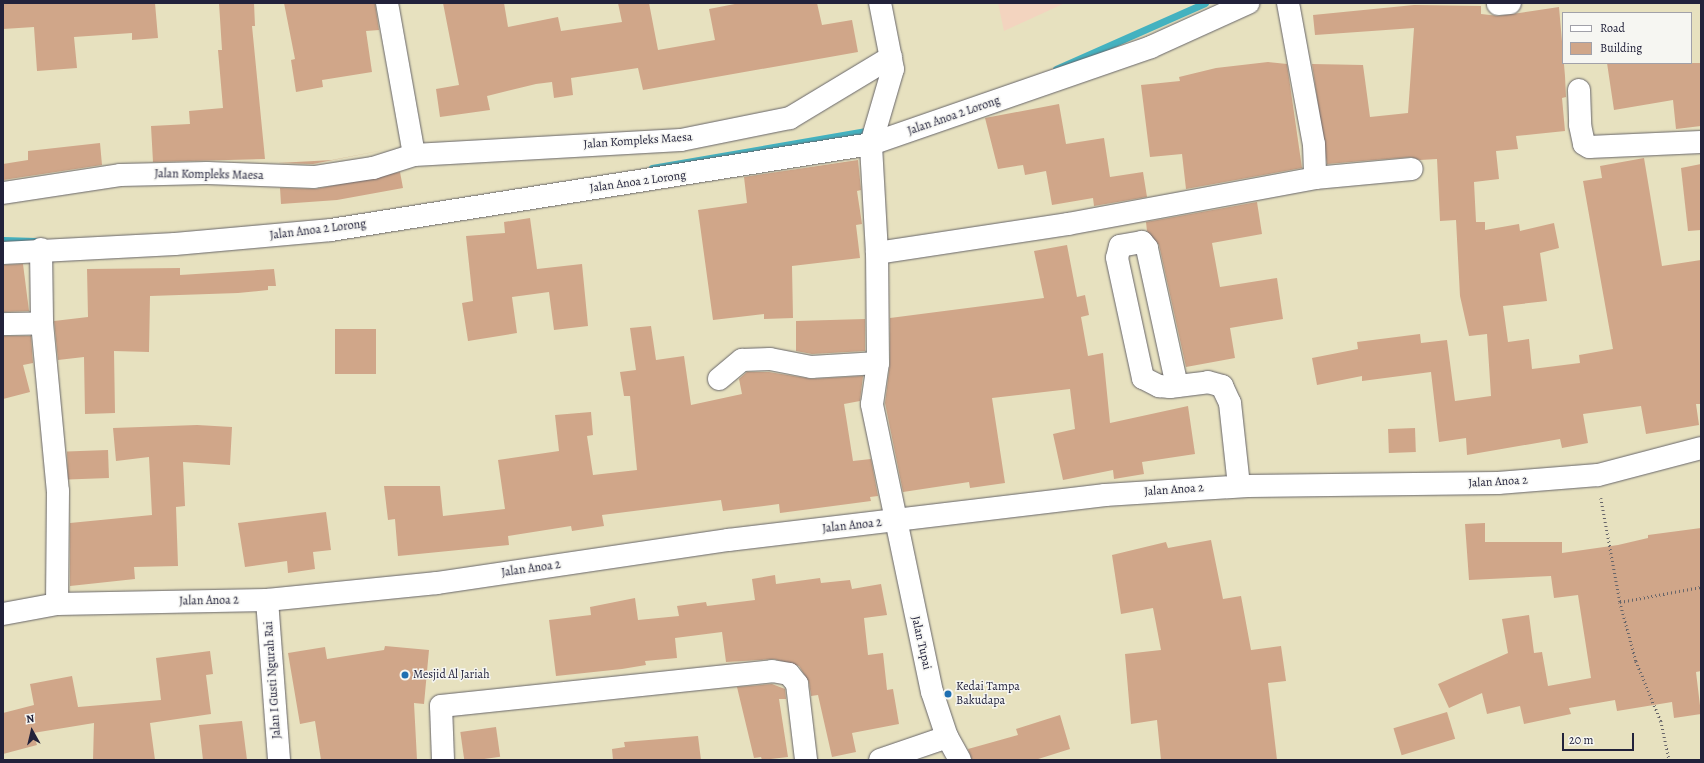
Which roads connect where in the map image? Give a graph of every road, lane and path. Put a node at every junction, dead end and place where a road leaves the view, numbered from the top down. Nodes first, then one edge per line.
1 (387, 3) edge
2 (880, 3) edge
3 (1248, 3) edge
4 (1288, 3) edge
5 (892, 63) junction
6 (1579, 90) dead end
7 (1701, 142) edge
8 (871, 144) junction
9 (414, 155) junction
10 (1412, 169) dead end
11 (1315, 178) junction
12 (3, 193) edge
13 (41, 249) junction
14 (3, 253) edge
15 (877, 254) junction
16 (42, 323) junction
17 (3, 324) edge
18 (878, 363) junction
19 (719, 379) dead end
20 (1177, 386) junction
21 (1701, 448) edge
22 (1598, 475) junction
23 (1239, 486) junction
24 (894, 521) junction
25 (1701, 587) edge
26 (267, 600) junction
27 (1620, 602) junction
28 (57, 604) junction
29 (3, 614) edge
30 (947, 737) junction
31 (279, 760) edge
32 (443, 760) edge
33 (806, 760) edge
34 (880, 760) edge
35 (960, 760) edge
36 (1669, 760) edge

1 - 9 street
2 - 5 street
3 - 8 street, Jalan Anoa 2 Lorong
4 - 11 street
5 - 8 street, Jalan Tupai
5 - 9 street, Jalan Kompleks Maesa
6 - 7 street
8 - 13 street, Jalan Anoa 2 Lorong
8 - 15 street, Jalan Tupai
9 - 12 street, Jalan Kompleks Maesa
10 - 11 street
11 - 15 street
13 - 14 street, Jalan Anoa 2 Lorong
13 - 16 street
15 - 18 street, Jalan Tupai
16 - 17 street
16 - 28 street
18 - 19 street
18 - 24 street, Jalan Tupai
20 - 20 street
20 - 23 street
21 - 22 street, Jalan Anoa 2
22 - 23 street, Jalan Anoa 2
22 - 27 path
23 - 24 street, Jalan Anoa 2
24 - 26 street, Jalan Anoa 2
24 - 30 street, Jalan Tupai
25 - 27 path
26 - 28 street, Jalan Anoa 2
26 - 31 street, Jalan I Gusti Ngurah Rai
27 - 36 path
28 - 29 street, Jalan Anoa 2
30 - 34 street
30 - 35 street, Jalan Tupai
32 - 33 street

